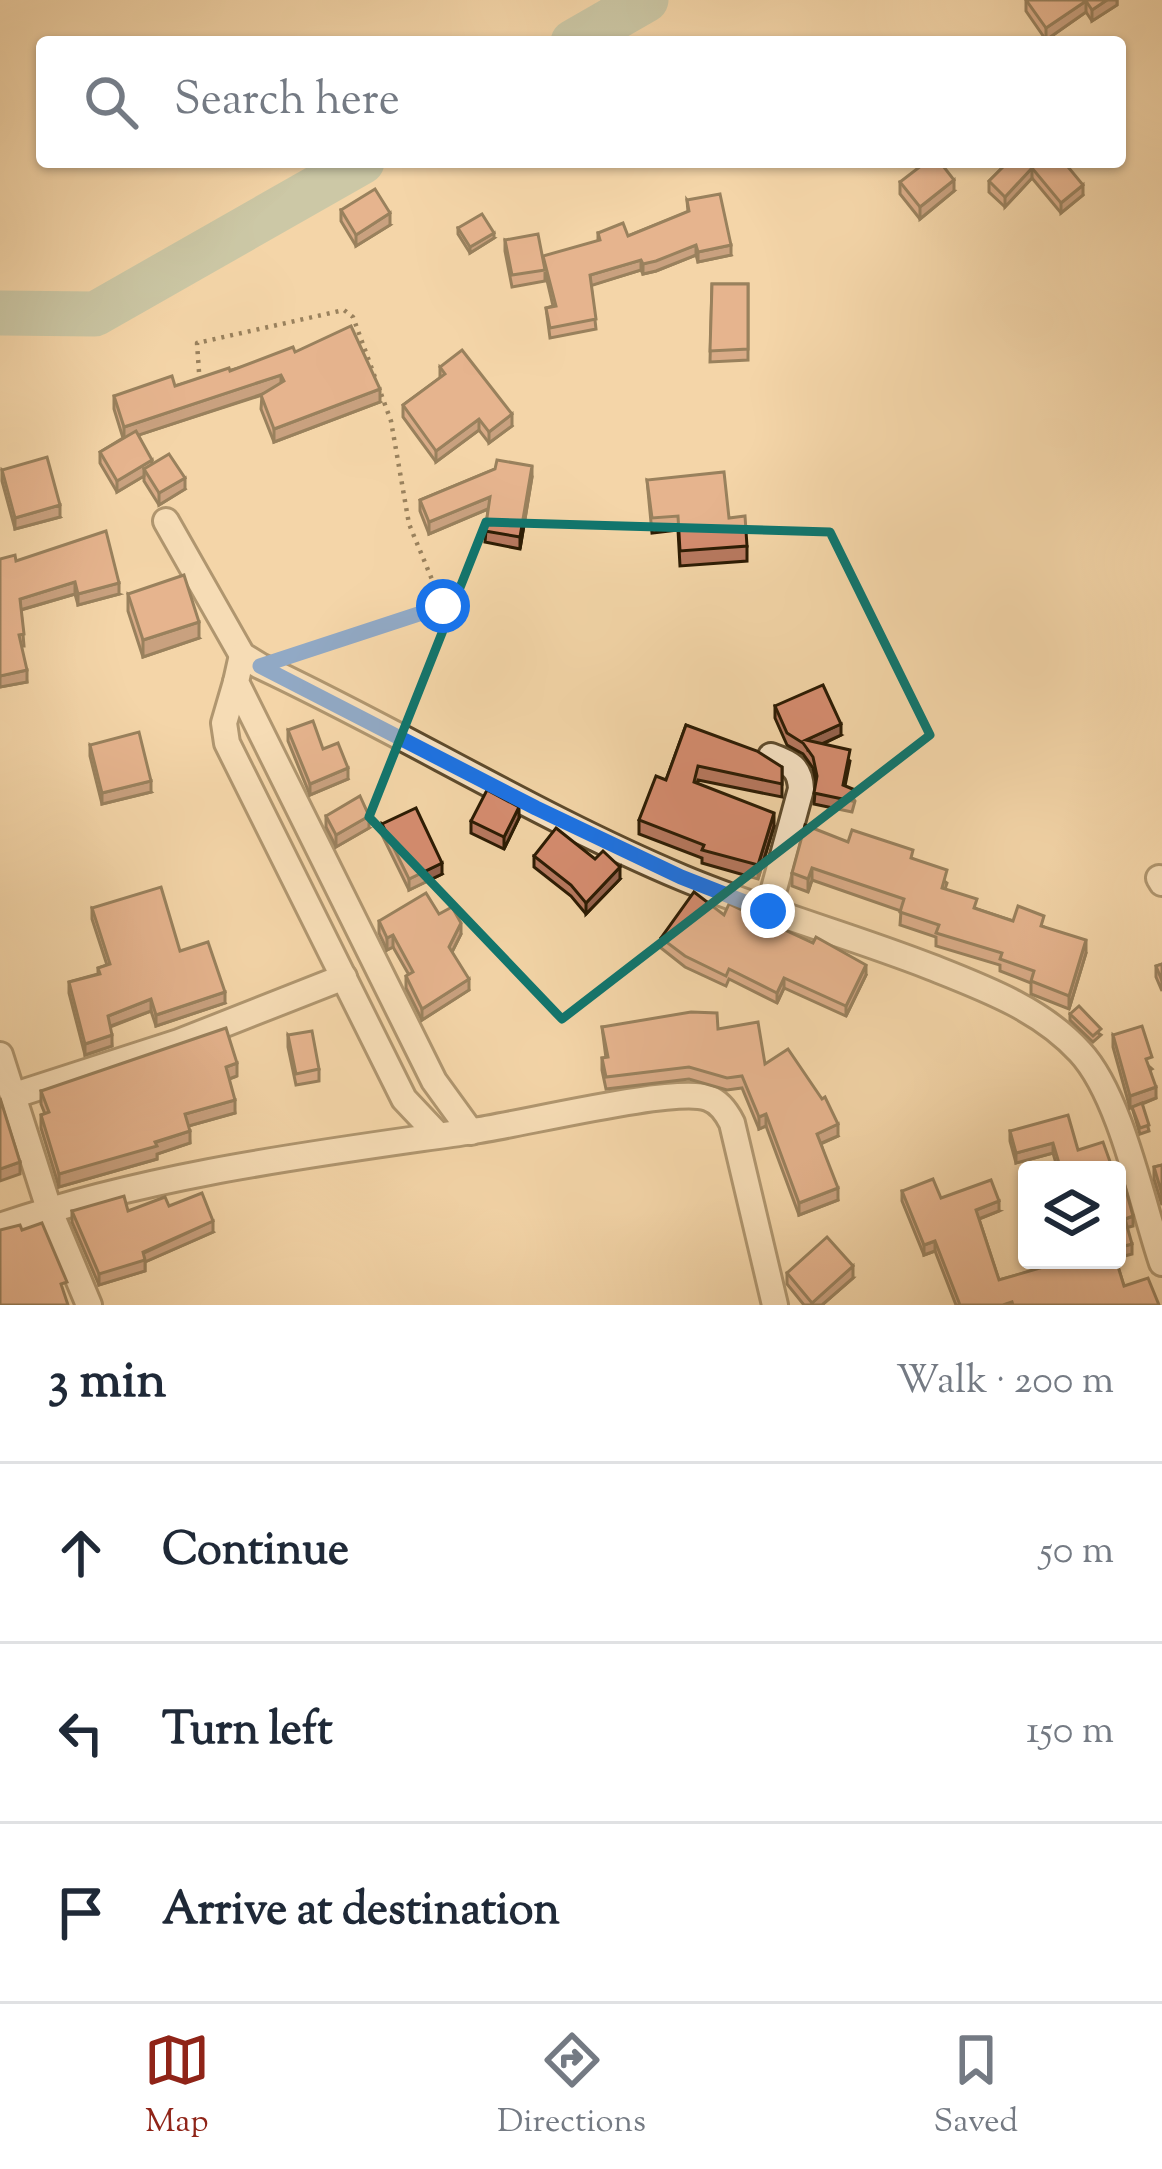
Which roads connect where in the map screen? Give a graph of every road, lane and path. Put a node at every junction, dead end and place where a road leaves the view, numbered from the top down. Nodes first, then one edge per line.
1 (199, 372) edge
2 (166, 521) dead end
3 (251, 661) junction
4 (236, 682) junction
5 (771, 756) edge
6 (768, 911) junction
7 (344, 977) junction
8 (0, 1054) edge
9 (14, 1095) junction
10 (471, 1132) junction
11 (437, 1134) junction
12 (50, 1209) junction
13 (0, 1226) edge
14 (1162, 1263) edge
15 (88, 1305) edge
16 (775, 1305) edge

1 - 3 path
2 - 3 street
3 - 4 street
3 - 6 street
4 - 7 street
4 - 10 street
5 - 6 street
6 - 14 street
7 - 9 street
7 - 11 street
8 - 9 street
9 - 12 street
10 - 11 street
10 - 16 street
11 - 12 street
12 - 13 street
12 - 15 street

